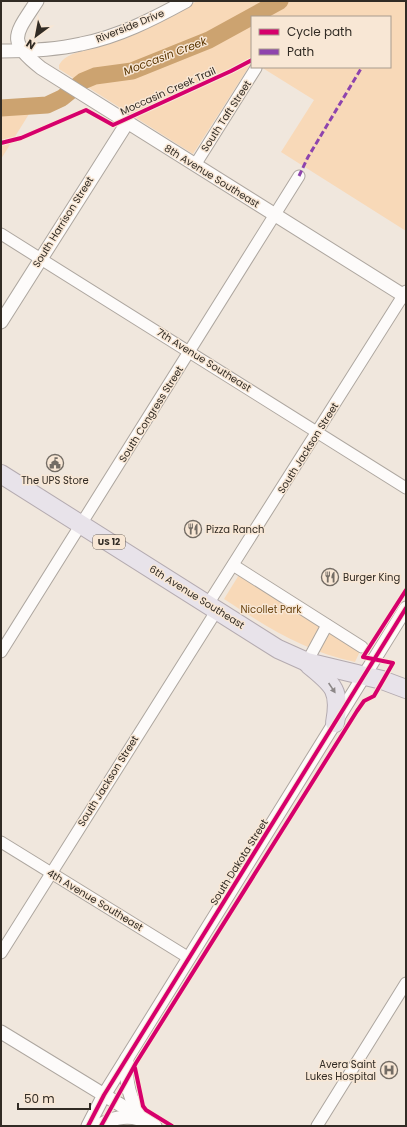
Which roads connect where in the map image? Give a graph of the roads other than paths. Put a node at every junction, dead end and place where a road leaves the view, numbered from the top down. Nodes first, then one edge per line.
1 (37, 1) edge
2 (186, 1) edge
3 (1, 51) edge
4 (22, 51) junction
5 (256, 68) dead end
6 (127, 123) junction
7 (195, 165) junction
8 (300, 176) dead end
9 (276, 215) junction
10 (1, 234) edge
11 (40, 258) junction
12 (405, 294) edge
13 (1, 322) edge
14 (190, 352) junction
15 (318, 432) junction
16 (1, 474) edge
17 (406, 488) edge
18 (81, 524) junction
19 (234, 565) junction
20 (213, 607) junction
21 (406, 608) edge
22 (327, 625) junction
23 (362, 647) dead end
24 (1, 652) edge
25 (306, 662) junction
26 (364, 676) junction
27 (406, 689) edge
28 (335, 723) junction
29 (1, 842) edge
30 (50, 873) junction
31 (1, 952) edge
32 (189, 958) junction
33 (406, 984) edge
34 (1, 1032) edge
35 (127, 1058) junction
36 (104, 1095) junction
37 (151, 1124) edge
38 (88, 1126) edge
39 (99, 1126) edge
40 (317, 1126) edge

1 - 4 street
2 - 4 street, Riverside Drive
3 - 4 street, Riverside Drive
4 - 6 street, 8th Avenue Southeast
5 - 7 street, South Taft Street
6 - 7 street, 8th Avenue Southeast
6 - 11 street, South Harrison Street
7 - 9 street, 8th Avenue Southeast
8 - 9 street, South Congress Street
9 - 12 street, 8th Avenue Southeast
9 - 14 street, South Congress Street
10 - 11 street, 7th Avenue Southeast
11 - 13 street, South Harrison Street
11 - 14 street, 7th Avenue Southeast
12 - 15 street, South Jackson Street
14 - 15 street, 7th Avenue Southeast
14 - 18 street, South Congress Street
15 - 17 street, 7th Avenue Southeast
15 - 19 street, South Jackson Street
16 - 18 highway, 6th Avenue Southeast / US 12
18 - 20 highway, 6th Avenue Southeast / US 12
18 - 24 street, South Congress Street
19 - 20 street, South Jackson Street
19 - 22 street
20 - 25 highway, 6th Avenue Southeast / US 12
20 - 30 street, South Jackson Street
21 - 26 street, South Dakota Street
22 - 23 street
22 - 25 street
25 - 26 highway, 6th Avenue Southeast / US 12
25 -> 28 highway
26 - 27 highway, 6th Avenue Southeast / US 12
26 - 28 street, South Dakota Street
28 - 32 street, South Dakota Street
29 - 30 street, 4th Avenue Southeast
30 - 31 street, South Jackson Street
30 - 32 street, 4th Avenue Southeast
32 - 35 street, South Dakota Street
33 - 40 street
34 - 36 street
35 - 36 street, South Dakota Street
35 - 37 street
36 - 37 street
36 - 38 street, South Dakota Street
37 - 39 street

